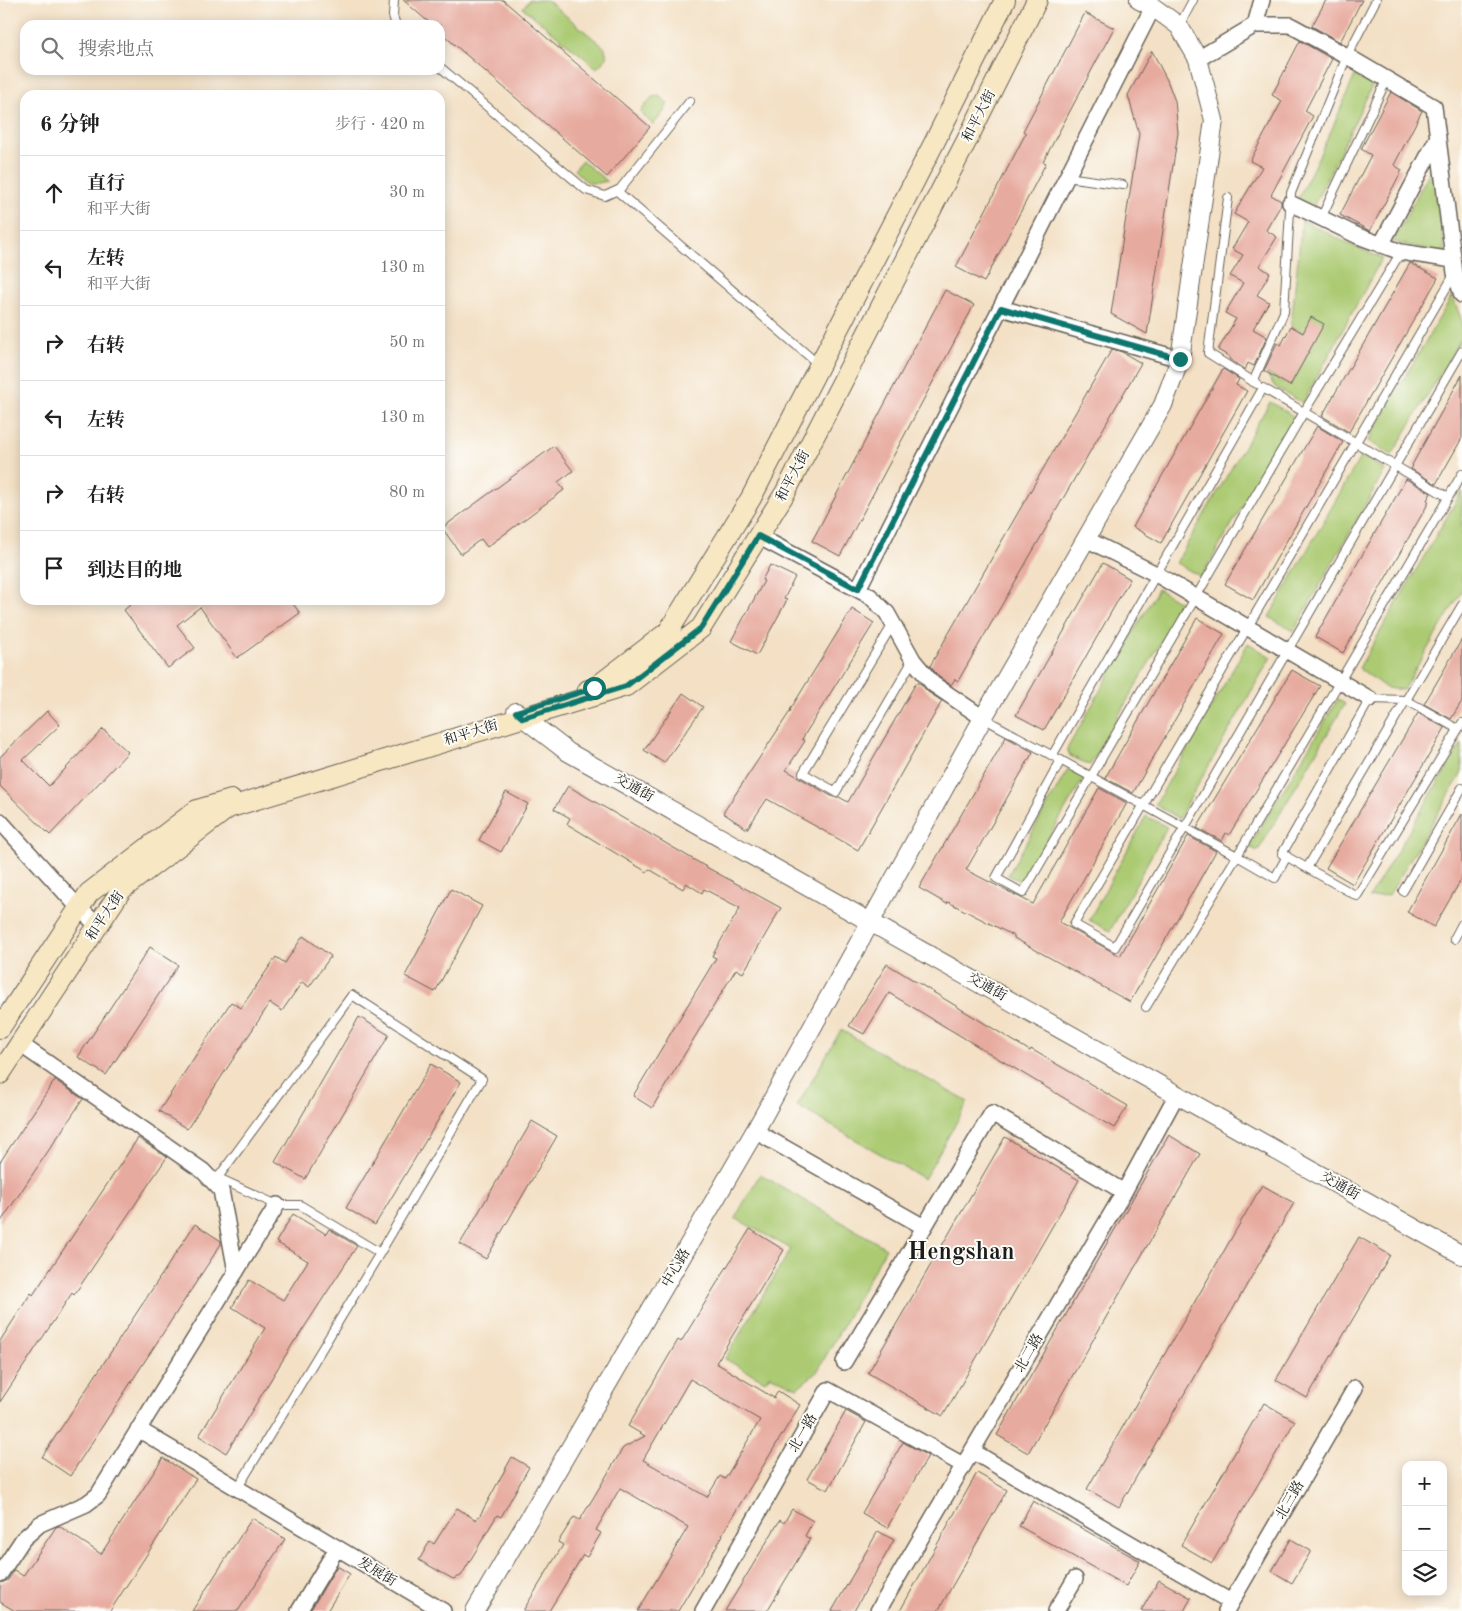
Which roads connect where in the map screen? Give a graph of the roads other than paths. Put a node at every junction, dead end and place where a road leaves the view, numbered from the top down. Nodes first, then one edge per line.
1 (394, 0) edge
2 (1004, 0) edge
3 (1037, 0) edge
4 (1193, 0) edge
5 (1262, 0) edge
6 (1376, 0) edge
7 (1146, 3) edge
8 (394, 20) edge
9 (1179, 26) junction
10 (1255, 26) junction
11 (1348, 56) junction
12 (1198, 59) junction
13 (445, 71) edge
14 (1387, 79) junction
15 (690, 102) dead end
16 (1438, 137) junction
17 (1067, 177) junction
18 (1123, 185) dead end
19 (617, 191) junction
20 (1228, 198) dead end
21 (1290, 203) junction
22 (1321, 218) junction
23 (1381, 244) junction
24 (1401, 252) junction
25 (1454, 267) junction
26 (1462, 295) edge
27 (1001, 308) junction
28 (1462, 351) edge
29 (1180, 359) junction
30 (819, 366) junction
31 (1253, 382) junction
32 (1263, 388) junction
33 (1304, 412) junction
34 (1356, 442) junction
35 (1395, 466) junction
36 (1462, 474) edge
37 (1448, 497) junction
38 (758, 536) junction
39 (1086, 539) junction
40 (1156, 574) junction
41 (858, 589) junction
42 (1196, 597) junction
43 (1462, 606) edge
44 (893, 624) junction
45 (1248, 627) junction
46 (1288, 650) junction
47 (913, 660) junction
48 (1340, 681) junction
49 (1370, 699) junction
50 (1406, 700) junction
51 (520, 715) junction
52 (982, 718) junction
53 (1460, 726) edge
54 (1052, 756) junction
55 (1061, 760) junction
56 (1090, 777) junction
57 (1462, 788) edge
58 (1143, 805) junction
59 (0, 820) edge
60 (1184, 827) junction
61 (1237, 856) junction
62 (1286, 856) junction
63 (1307, 868) junction
64 (1403, 891) dead end
65 (79, 908) junction
66 (871, 922) junction
67 (1462, 924) edge
68 (98, 926) junction
69 (1454, 939) dead end
70 (1146, 1007) dead end
71 (0, 1028) edge
72 (20, 1044) junction
73 (0, 1074) edge
74 (1177, 1094) junction
75 (755, 1132) junction
76 (216, 1180) junction
77 (1124, 1192) junction
78 (277, 1205) junction
79 (924, 1227) junction
80 (380, 1253) junction
81 (1462, 1255) edge
82 (236, 1272) junction
83 (844, 1362) dead end
84 (1355, 1388) dead end
85 (138, 1429) junction
86 (972, 1451) junction
87 (964, 1465) junction
88 (237, 1489) junction
89 (337, 1548) junction
90 (0, 1574) edge
91 (1075, 1579) dead end
92 (1228, 1606) edge
93 (299, 1611) edge
94 (443, 1611) edge
95 (475, 1611) edge
96 (703, 1611) edge
97 (878, 1611) edge
98 (1056, 1611) edge

1 - 8 lane
2 - 30 main road, 和平大街
3 - 38 main road, 和平大街
4 - 9 lane
5 - 10 street
6 - 11 lane
7 - 9 street
7 - 17 street
9 - 12 street, 中心路
10 - 11 street
10 - 12 street
11 - 14 street
11 - 21 lane
12 - 29 street, 中心路
13 - 19 lane
14 - 16 street
14 - 22 lane
15 - 19 lane
16 - 23 street
16 - 25 street
17 - 18 lane
17 - 27 street
19 - 30 lane
20 - 31 lane
21 - 22 street
21 - 31 lane
22 - 23 street
23 - 24 street
24 - 25 street
24 - 33 lane
25 - 26 street
25 - 34 lane
27 - 29 street
27 - 41 street
28 - 35 lane
29 - 39 street, 中心路
30 - 51 main road, 和平大街
31 - 32 lane
32 - 33 lane
32 - 40 lane
33 - 34 lane
33 - 42 lane
34 - 35 lane
34 - 45 lane
35 - 37 lane
35 - 46 lane
36 - 37 lane
37 - 48 lane
38 - 41 street
38 - 51 main road, 和平大街
39 - 40 street
39 - 52 street, 中心路
40 - 42 street
40 - 54 lane
41 - 44 street
42 - 45 street
42 - 56 lane
43 - 50 lane
44 - 47 street
44 - 47 lane
45 - 46 street
45 - 58 lane
46 - 48 street
46 - 60 lane
47 - 52 street
48 - 49 street
48 - 61 lane
49 - 50 lane
49 - 62 lane
50 - 53 lane
50 - 63 lane
51 - 65 main road, 和平大街
51 - 66 street, 交通街
51 - 68 main road, 和平大街
52 - 54 lane
52 - 66 street, 中心路
53 - 63 lane
54 - 55 lane
55 - 56 lane
55 - 56 lane
56 - 58 lane
57 - 64 lane
58 - 60 lane
58 - 60 lane
59 - 65 street
60 - 61 lane
61 - 62 lane
61 - 70 lane
62 - 63 lane
65 - 68 street
65 - 71 main road, 和平大街
66 - 74 street, 交通街
66 - 75 street, 中心路
67 - 69 lane
68 - 72 main road, 和平大街
72 - 73 main road, 和平大街
72 - 76 street
74 - 77 street, 北二路
74 - 81 street, 交通街
75 - 79 street
75 - 95 street, 中心路
76 - 78 lane
76 - 80 lane
76 - 82 street
77 - 79 street
77 - 86 street, 北二路
78 - 80 lane
78 - 82 street
79 - 83 street
80 - 88 lane
82 - 85 street
84 - 92 street, 北三路
85 - 88 street, 发展街
85 - 90 street
86 - 87 street, 北二路
86 - 92 street
87 - 96 street, 北一路
87 - 97 street, 北二路
88 - 89 street, 发展街
89 - 93 street
89 - 94 street, 发展街
91 - 98 street

